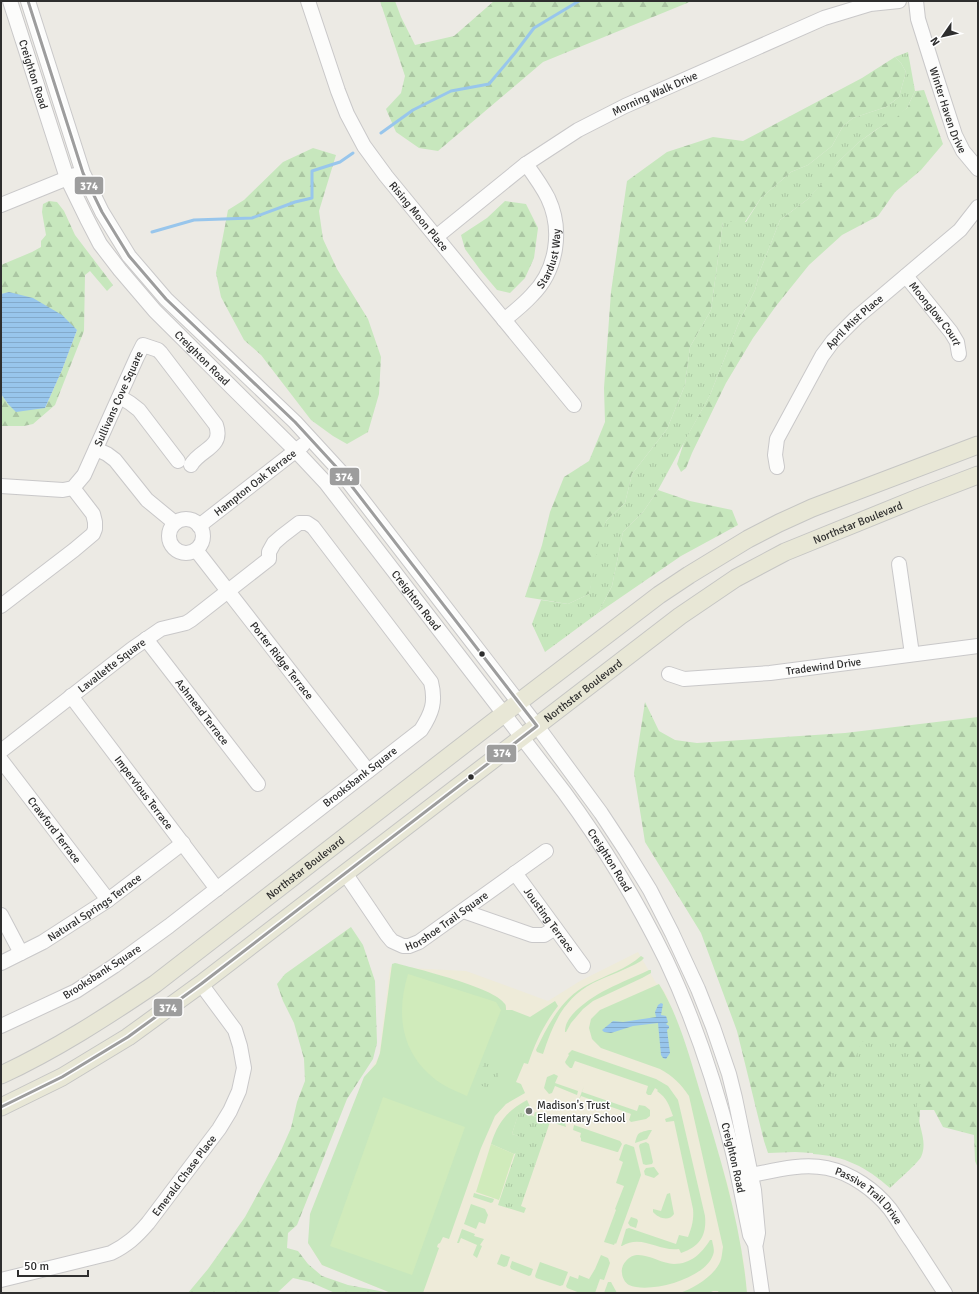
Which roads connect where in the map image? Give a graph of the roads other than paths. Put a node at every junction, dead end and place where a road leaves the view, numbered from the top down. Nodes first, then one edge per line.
1 (10, 1) edge
2 (28, 1) edge
3 (308, 1) edge
4 (899, 1) edge
5 (916, 1) edge
6 (526, 164) junction
7 (978, 169) edge
8 (83, 173) junction
9 (67, 178) junction
10 (1, 205) edge
11 (978, 207) edge
12 (436, 236) junction
13 (906, 276) junction
14 (504, 320) junction
15 (959, 354) dead end
16 (120, 397) junction
17 (574, 405) dead end
18 (310, 439) junction
19 (978, 445) edge
20 (96, 449) junction
21 (296, 451) junction
22 (777, 467) dead end
23 (978, 475) edge
24 (1, 486) edge
25 (73, 488) junction
26 (175, 523) junction
27 (199, 526) junction
28 (196, 550) junction
29 (899, 564) dead end
30 (228, 590) junction
31 (1, 606) edge
32 (146, 639) junction
33 (978, 646) edge
34 (912, 654) junction
35 (669, 674) dead end
36 (71, 696) junction
37 (519, 702) junction
38 (504, 715) junction
39 (537, 726) junction
40 (522, 738) junction
41 (1, 751) edge
42 (1, 760) edge
43 (368, 771) junction
44 (258, 784) dead end
45 (183, 843) junction
46 (546, 850) dead end
47 (345, 873) junction
48 (515, 873) junction
49 (217, 889) junction
50 (108, 900) junction
51 (463, 910) junction
52 (1, 916) edge
53 (555, 928) junction
54 (21, 953) junction
55 (1, 963) edge
56 (583, 966) dead end
57 (201, 984) junction
58 (1, 1026) edge
59 (1, 1075) edge
60 (1, 1107) edge
61 (752, 1176) junction
62 (755, 1244) junction
63 (1, 1280) edge
64 (762, 1291) edge
65 (945, 1293) edge

1 - 9 street, Creighton Road
2 - 8 street, Creighton Road
3 - 12 street, Rising Moon Place
4 - 6 street, Morning Walk Drive
5 - 7 street, Winter Haven Drive
6 - 12 street, Morning Walk Drive
6 - 14 street, Stardust Way
8 - 9 street
8 - 18 street, Creighton Road
9 - 10 street
9 - 21 street, Creighton Road
11 - 13 street, April Mist Place
12 - 14 street, Rising Moon Place
13 - 15 street, Moonglow Court
13 - 22 street, April Mist Place
14 - 17 street, Rising Moon Place
16 - 16 street, Sullivans Cove Square
16 - 20 street, Sullivans Cove Square
18 - 21 street, Hampton Oak Terrace
18 - 37 street, Creighton Road
19 - 37 main road, Northstar Boulevard
20 - 25 street, Sullivans Cove Square
20 - 26 street
21 - 27 street, Hampton Oak Terrace
21 - 38 street, Creighton Road
23 - 39 main road, Northstar Boulevard
24 - 25 street
25 - 31 street
26 - 27 street
26 - 28 street
27 - 28 street
28 - 30 street, Porter Ridge Terrace
29 - 34 street
30 - 32 street, Lavallette Square
30 - 43 street, Porter Ridge Terrace
30 - 43 street, Brooksbank Square
32 - 36 street, Lavallette Square
32 - 44 street, Ashmead Terrace
33 - 34 street, Tradewind Drive
34 - 35 street, Tradewind Drive
36 - 41 street, Lavallette Square
36 - 45 street, Impervious Terrace
37 - 38 main road, Northstar Boulevard
37 - 39 street, Creighton Road
38 - 40 street, Creighton Road
38 - 59 main road, Northstar Boulevard
39 - 40 main road, Northstar Boulevard
39 - 61 street, Creighton Road
40 - 47 main road, Northstar Boulevard
40 - 62 street, Creighton Road
42 - 50 street, Crawford Terrace
43 - 49 street, Brooksbank Square
45 - 49 street, Impervious Terrace
45 - 50 street, Natural Springs Terrace
46 - 48 street, Horshoe Trail Square
47 - 51 street, Horshoe Trail Square
47 - 57 main road, Northstar Boulevard
48 - 51 street, Horshoe Trail Square
48 - 53 street, Jousting Terrace
49 - 58 street, Brooksbank Square
50 - 54 street, Natural Springs Terrace
51 - 53 street
52 - 54 street
53 - 56 street, Jousting Terrace
54 - 55 street, Natural Springs Terrace
57 - 60 main road, Northstar Boulevard
57 - 63 street, Emerald Chase Place
61 - 62 street, Creighton Road
61 - 65 street, Passive Trail Drive
62 - 64 street, Creighton Road

